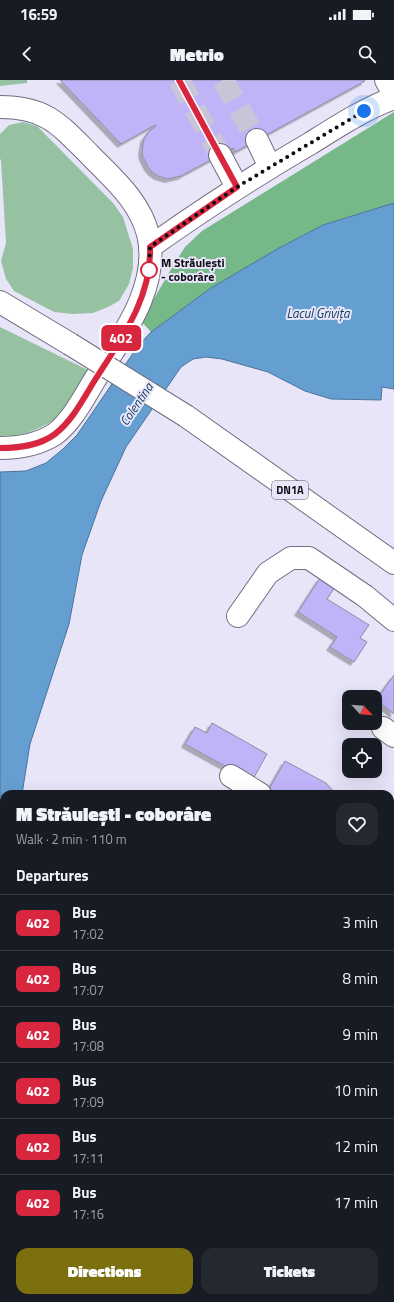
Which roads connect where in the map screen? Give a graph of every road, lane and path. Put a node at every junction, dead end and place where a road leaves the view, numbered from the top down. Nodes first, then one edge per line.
1 (386, 80) edge
2 (394, 94) edge
3 (394, 98) edge
4 (0, 106) edge
5 (256, 140) tunnel mouth
6 (220, 154) tunnel mouth
7 (270, 167) junction
8 (237, 187) junction
9 (150, 247) junction
10 (0, 302) edge
11 (0, 313) edge
12 (44, 329) junction
13 (0, 448) edge
14 (394, 563) edge
15 (238, 616) dead end
16 (394, 620) edge
17 (230, 776) dead end
18 (253, 790) edge

1 - 2 main road
3 - 7 main road
4 - 9 main road
5 - 7 main road
6 - 8 main road
7 - 8 main road
8 - 9 main road
9 - 13 main road
10 - 12 main road
11 - 12 main road, DN1A
12 - 14 main road, DN1A, bridge
15 - 16 main road
17 - 18 main road

